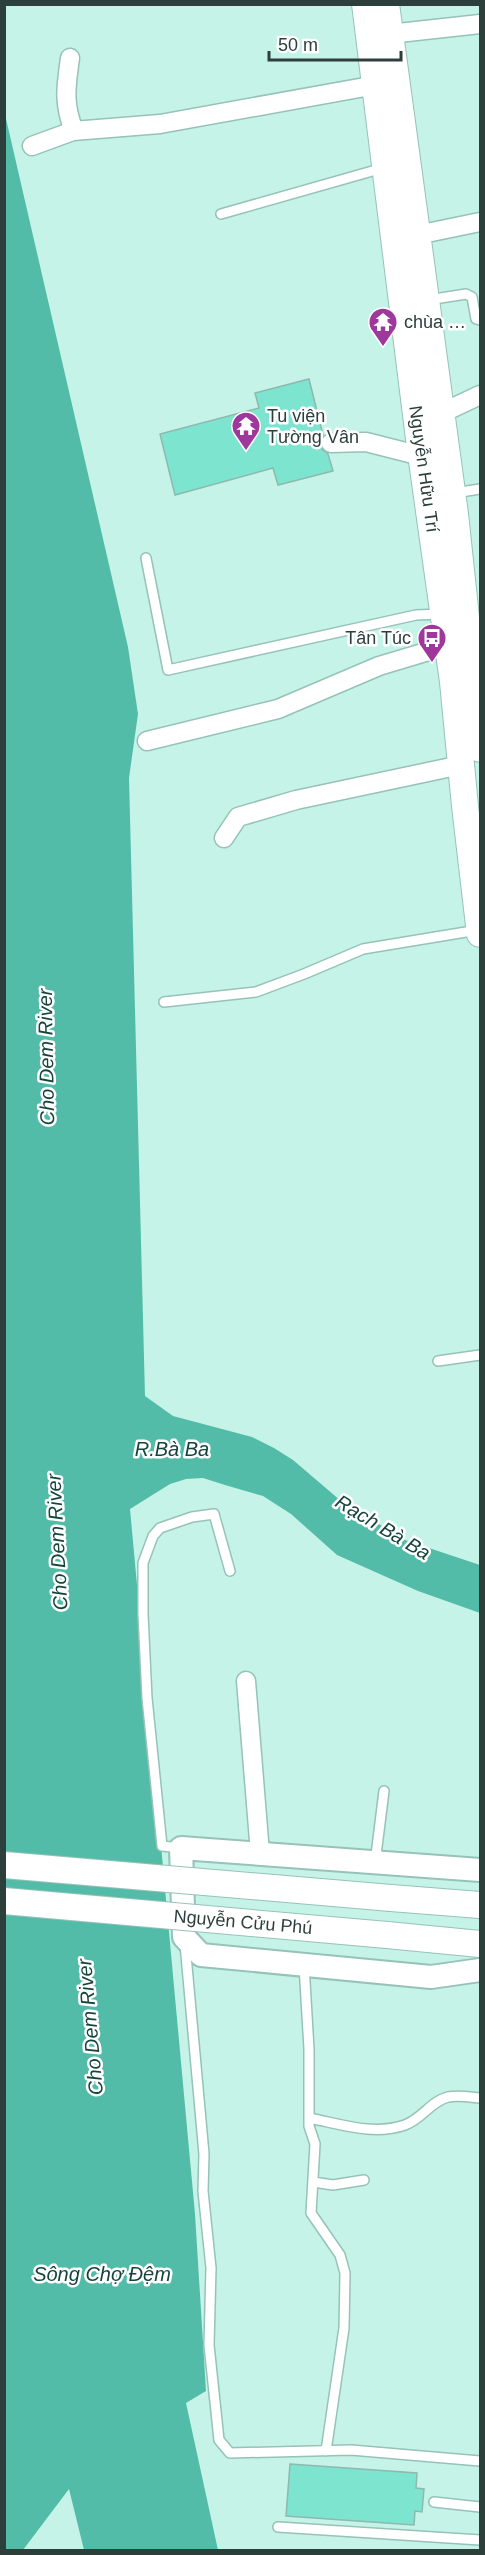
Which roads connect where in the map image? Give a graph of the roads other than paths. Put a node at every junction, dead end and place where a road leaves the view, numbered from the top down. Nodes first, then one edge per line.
1 (365, 4) edge
2 (386, 4) edge
3 (480, 24) edge
4 (389, 34) junction
5 (70, 58) dead end
6 (386, 83) junction
7 (74, 131) junction
8 (32, 146) dead end
9 (395, 164) junction
10 (221, 214) dead end
11 (480, 222) edge
12 (417, 235) junction
13 (426, 300) junction
14 (480, 320) edge
15 (480, 395) edge
16 (442, 413) junction
17 (445, 442) junction
18 (331, 443) dead end
19 (420, 451) junction
20 (480, 489) edge
21 (452, 494) junction
22 (146, 558) dead end
23 (456, 614) junction
24 (459, 642) junction
25 (469, 672) edge
26 (470, 701) edge
27 (147, 741) dead end
28 (480, 749) edge
29 (461, 765) junction
30 (224, 838) dead end
31 (480, 932) edge
32 (164, 1002) dead end
33 (480, 1355) edge
34 (438, 1361) dead end
35 (230, 1571) dead end
36 (246, 1681) dead end
37 (384, 1791) dead end
38 (182, 1848) junction
39 (260, 1853) junction
40 (375, 1863) junction
41 (4, 1865) edge
42 (480, 1870) edge
43 (4, 1900) edge
44 (480, 1905) edge
45 (184, 1937) junction
46 (480, 1944) edge
47 (304, 1965) junction
48 (480, 1970) edge
49 (480, 2098) edge
50 (309, 2118) junction
51 (364, 2180) dead end
52 (313, 2182) junction
53 (326, 2451) junction
54 (480, 2461) edge
55 (434, 2502) dead end
56 (480, 2507) edge
57 (278, 2527) dead end
58 (480, 2540) edge

1 - 6 main road, Nguyễn Hữu Trí
2 - 4 main road, Nguyễn Hữu Trí
3 - 4 street
4 - 6 main road, Nguyễn Hữu Trí
5 - 7 street
6 - 7 street
6 - 9 main road, Nguyễn Hữu Trí
7 - 8 street
9 - 10 lane
9 - 12 main road, Nguyễn Hữu Trí
9 - 19 main road, Nguyễn Hữu Trí
11 - 12 street
12 - 13 main road, Nguyễn Hữu Trí
13 - 14 lane
13 - 16 main road, Nguyễn Hữu Trí
15 - 16 street
16 - 17 main road, Nguyễn Hữu Trí
17 - 19 main road
17 - 21 main road, Nguyễn Hữu Trí
18 - 19 street
19 - 23 main road, Nguyễn Hữu Trí
20 - 21 lane
21 - 23 main road, Nguyễn Hữu Trí
22 - 23 lane
23 - 24 main road, Nguyễn Hữu Trí
24 - 25 main road, Nguyễn Hữu Trí
24 - 27 street
25 - 26 main road, Nguyễn Hữu Trí
26 - 28 main road, Nguyễn Hữu Trí
26 - 29 main road, Nguyễn Hữu Trí
29 - 30 street
29 - 31 main road, Nguyễn Hữu Trí
31 - 32 lane
33 - 34 lane
35 - 38 lane
36 - 39 street
37 - 40 lane
38 - 39 street
38 - 45 street
39 - 40 street
40 - 42 street
41 - 44 main road, Nguyễn Cửu Phú, bridge
43 - 46 main road, Nguyễn Cửu Phú, bridge
45 - 47 street
45 - 53 lane
47 - 48 street
47 - 50 lane
49 - 50 lane
50 - 52 lane
51 - 52 lane
52 - 53 lane
53 - 54 lane
55 - 56 lane
57 - 58 lane

